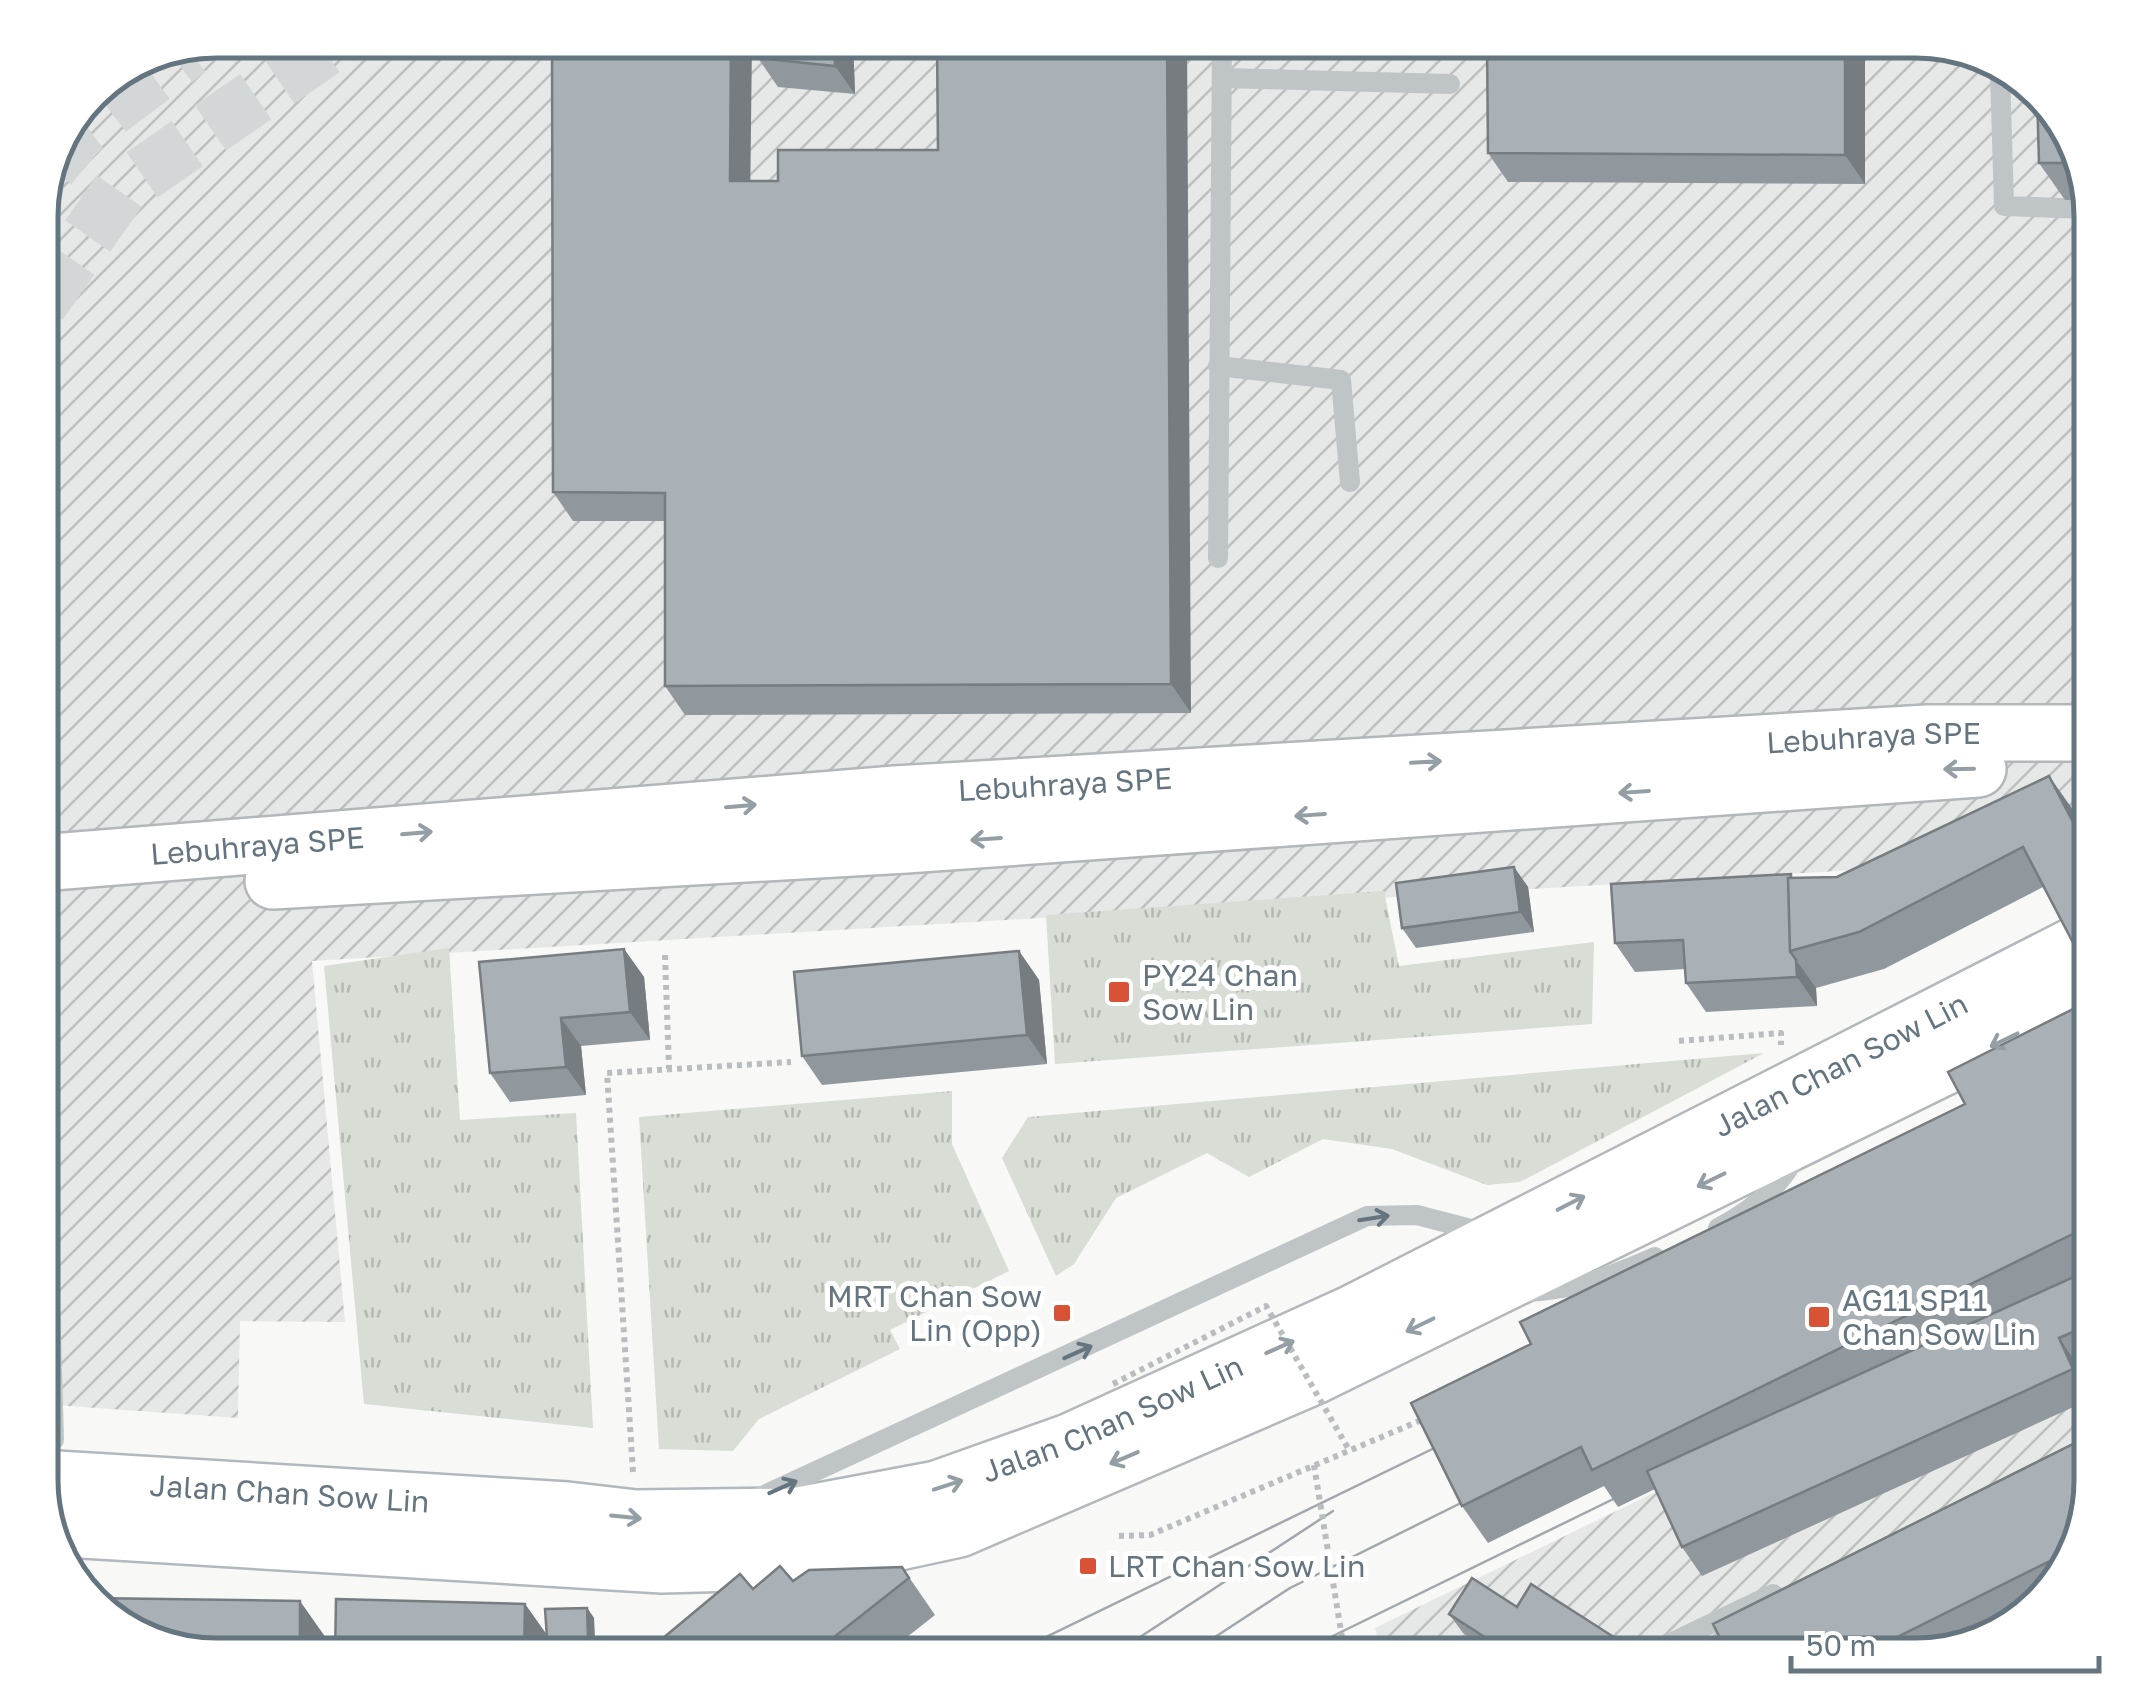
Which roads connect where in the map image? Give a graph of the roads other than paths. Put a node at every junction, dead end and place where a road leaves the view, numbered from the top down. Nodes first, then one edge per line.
1 (1222, 58) edge
2 (1222, 78) junction
3 (2000, 83) edge
4 (1450, 84) dead end
5 (2073, 208) edge
6 (1218, 366) junction
7 (1350, 482) dead end
8 (1218, 558) dead end
9 (2074, 732) edge
10 (2074, 767) edge
11 (58, 862) edge
12 (58, 893) edge
13 (2074, 946) edge
14 (2074, 1003) edge
15 (1807, 1134) junction
16 (1705, 1234) edge
17 (1670, 1250) edge
18 (1499, 1263) junction
19 (58, 1453) edge
20 (691, 1519) junction
21 (66, 1529) edge
22 (470, 1556) junction
23 (84, 1567) edge
24 (1795, 1584) edge
25 (1681, 1638) edge

1 - 2 lane
2 - 4 lane
2 - 6 lane
3 - 5 lane
6 - 7 lane
6 - 8 lane
11 -> 9 main road, Lebuhraya SPE
10 -> 12 main road, Lebuhraya SPE
18 -> 13 main road, Jalan Chan Sow Lin
14 -> 15 main road, Jalan Chan Sow Lin
15 - 16 lane
15 -> 18 main road, Jalan Chan Sow Lin
17 - 18 lane
20 -> 18 main road, Jalan Chan Sow Lin
20 -> 18 lane
18 -> 22 main road, Jalan Chan Sow Lin
19 -> 20 main road, Jalan Chan Sow Lin
21 - 22 main road, Jalan Chan Sow Lin
22 - 23 main road
24 - 25 lane

